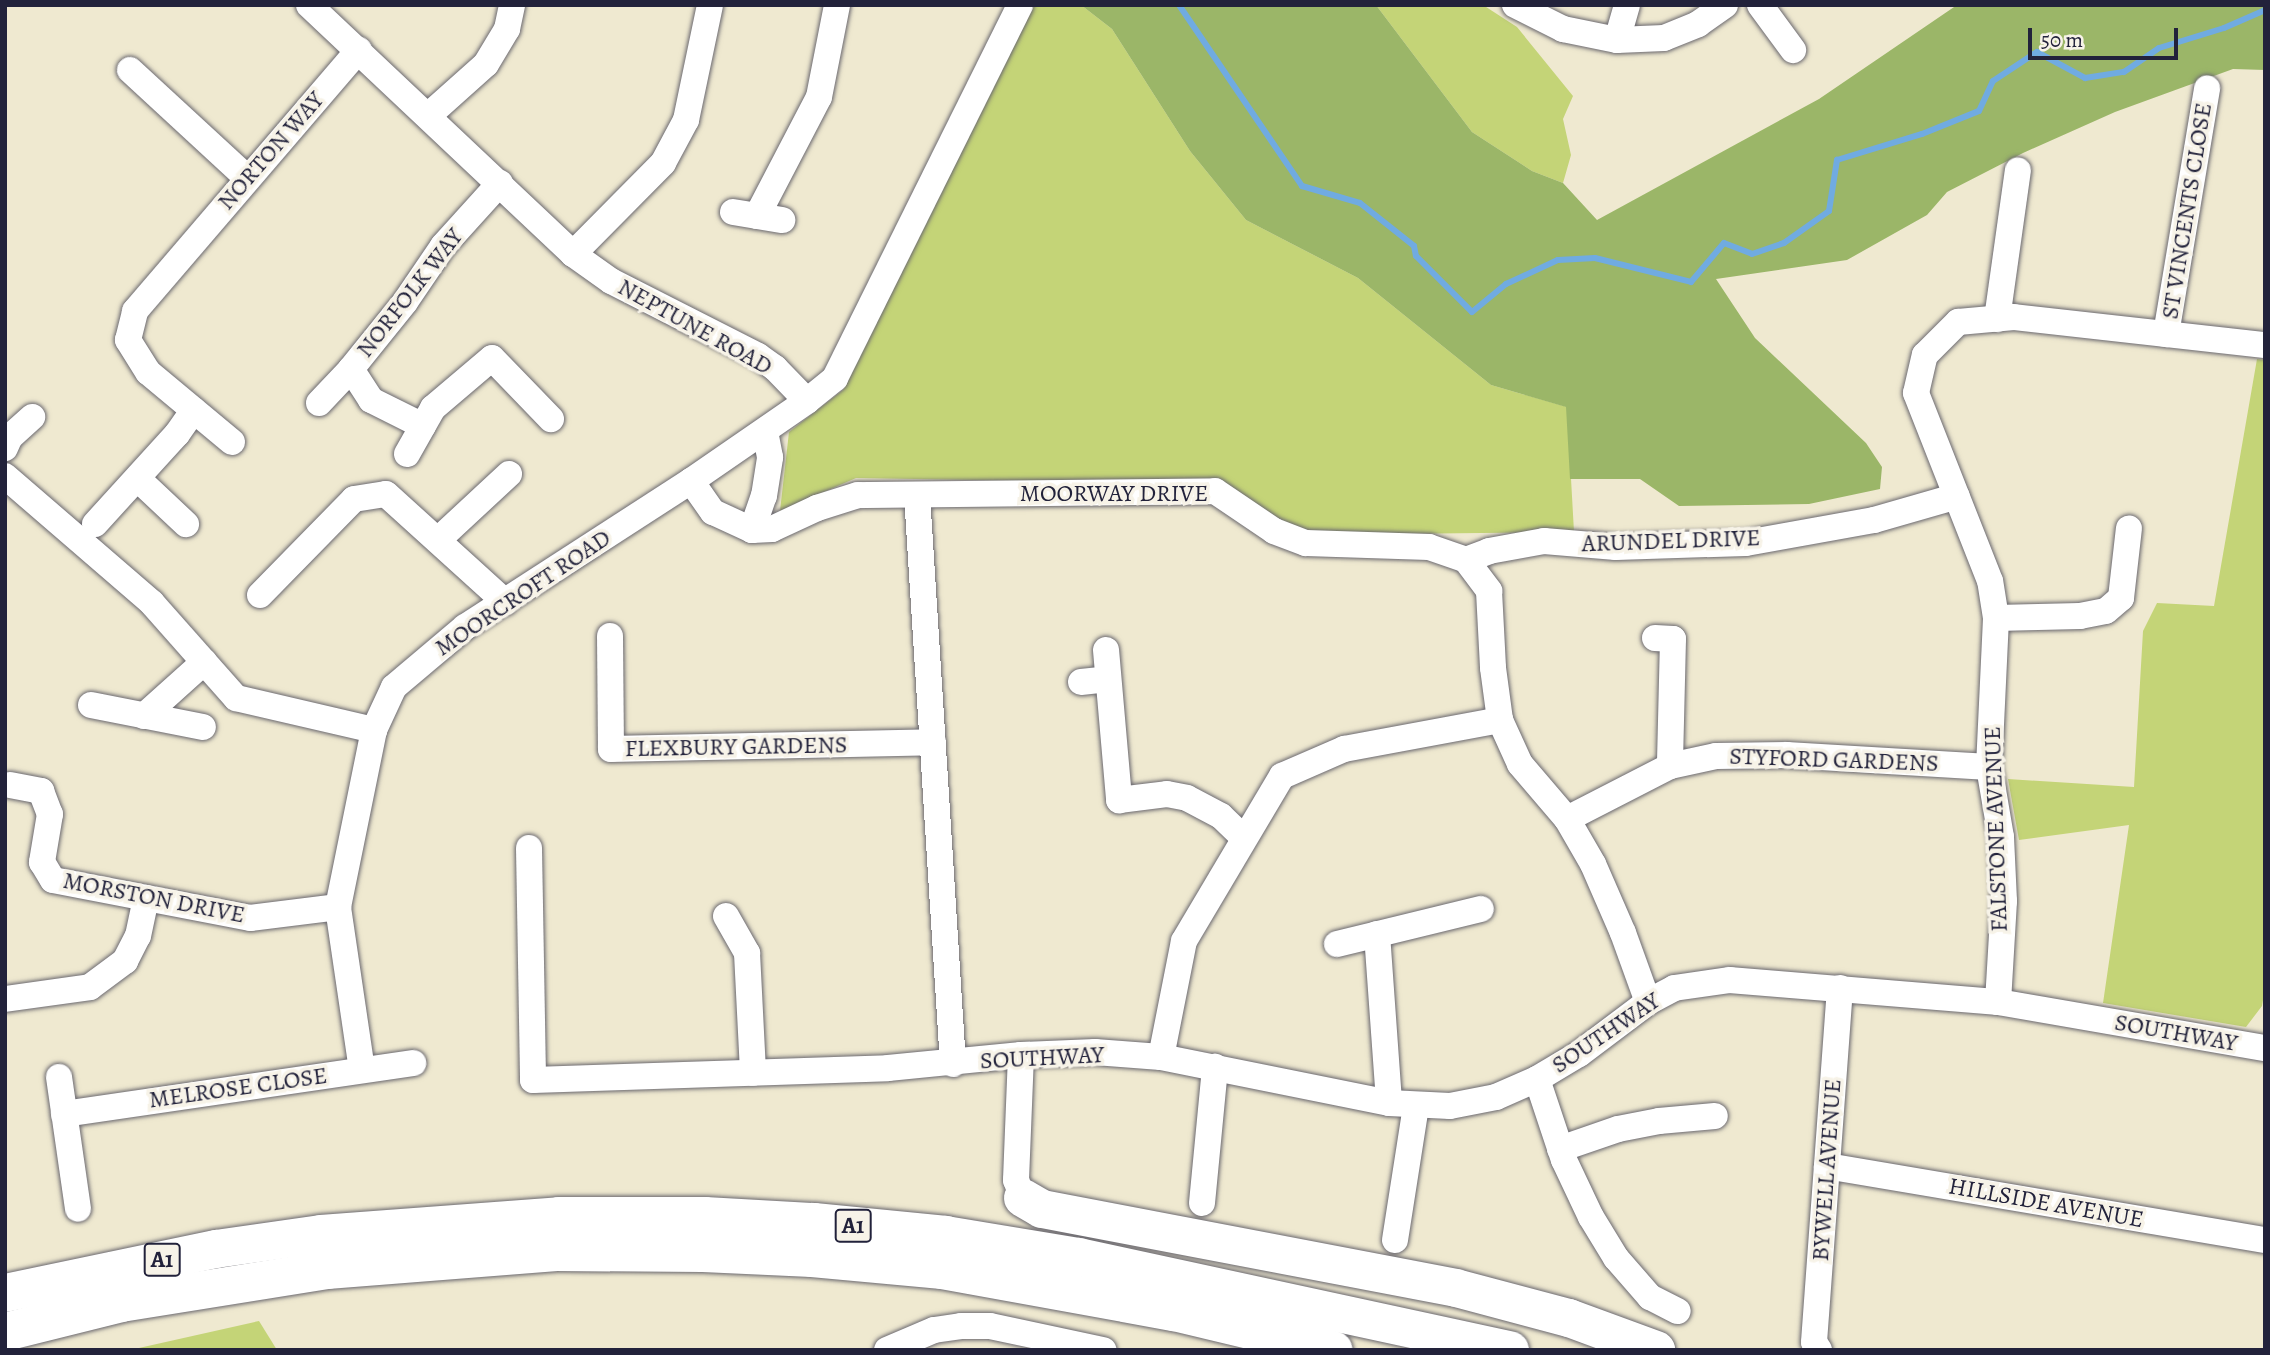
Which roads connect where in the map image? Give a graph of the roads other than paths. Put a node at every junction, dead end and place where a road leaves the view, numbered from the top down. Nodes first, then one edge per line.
1 (309, 5) edge
2 (512, 5) edge
3 (710, 5) edge
4 (837, 5) edge
5 (1020, 5) edge
6 (1515, 5) edge
7 (1627, 5) edge
8 (1725, 5) edge
9 (1760, 5) edge
10 (1617, 40) junction
11 (359, 50) junction
12 (1793, 50) dead end
13 (130, 70) dead end
14 (2207, 88) dead end
15 (429, 115) junction
16 (2018, 170) dead end
17 (247, 178) junction
18 (500, 183) junction
19 (758, 216) dead end
20 (573, 254) junction
21 (1997, 318) junction
22 (2166, 334) junction
23 (2265, 345) edge
24 (351, 369) junction
25 (807, 401) junction
26 (318, 403) dead end
27 (194, 410) junction
28 (32, 417) dead end
29 (551, 419) dead end
30 (423, 426) junction
31 (765, 430) junction
32 (232, 442) dead end
33 (5, 447) edge
34 (407, 454) dead end
35 (509, 474) dead end
36 (5, 476) edge
37 (138, 479) junction
38 (691, 481) junction
39 (917, 495) junction
40 (1957, 496) junction
41 (95, 524) dead end
42 (186, 524) dead end
43 (2129, 528) dead end
44 (752, 530) junction
45 (438, 540) junction
46 (1466, 560) junction
47 (260, 595) dead end
48 (505, 601) junction
49 (1996, 618) junction
50 (610, 636) dead end
51 (1655, 638) dead end
52 (1106, 650) dead end
53 (204, 662) junction
54 (1108, 679) junction
55 (1081, 682) dead end
56 (91, 705) dead end
57 (144, 716) junction
58 (1500, 720) junction
59 (203, 727) dead end
60 (374, 730) junction
61 (933, 742) junction
62 (1670, 766) junction
63 (1989, 767) junction
64 (10, 785) dead end
65 (1567, 819) junction
66 (1244, 838) junction
67 (529, 848) dead end
68 (146, 898) junction
69 (338, 907) junction
70 (1481, 909) dead end
71 (726, 916) dead end
72 (1377, 934) junction
73 (1336, 944) dead end
74 (1840, 988) junction
75 (5, 999) edge
76 (1648, 1002) junction
77 (1998, 1002) junction
78 (2265, 1048) edge
79 (1021, 1055) junction
80 (1161, 1057) junction
81 (413, 1063) dead end
82 (953, 1064) junction
83 (1215, 1067) junction
84 (362, 1070) junction
85 (753, 1073) junction
86 (59, 1077) dead end
87 (1537, 1079) junction
88 (1389, 1102) junction
89 (1416, 1106) junction
90 (64, 1114) junction
91 (1715, 1116) dead end
92 (1560, 1149) junction
93 (1827, 1166) junction
94 (1023, 1198) joint
95 (1202, 1203) dead end
96 (78, 1209) dead end
97 (321, 1234) junction
98 (1395, 1240) dead end
99 (2265, 1240) edge
100 (5, 1272) edge
101 (5, 1293) edge
102 (121, 1303) junction
103 (1678, 1311) dead end
104 (1377, 1320) junction
105 (5, 1332) edge
106 (22, 1350) edge
107 (887, 1350) edge
108 (1103, 1350) edge
109 (1334, 1350) edge
110 (1510, 1350) edge
111 (1645, 1350) edge
112 (1656, 1350) edge
113 (1819, 1350) edge

1 - 11 street, NEPTUNE ROAD
2 - 15 street
3 - 20 street
4 - 19 street
5 - 25 street
6 - 10 street
7 - 10 street
8 - 10 street
9 - 12 street
11 - 15 street, NEPTUNE ROAD
11 - 17 street, NORTON WAY
13 - 17 street
14 - 22 street, ST VINCENTS CLOSE
15 - 18 street, NEPTUNE ROAD
16 - 21 street
17 - 27 street, NORTON WAY
18 - 20 street, NEPTUNE ROAD
18 - 24 street, NORFOLK WAY
20 - 25 street, NEPTUNE ROAD
21 - 22 street, FALSTONE AVENUE
21 - 40 street, FALSTONE AVENUE
22 - 23 street, FALSTONE AVENUE
24 - 26 street, NORFOLK WAY
24 - 30 street
25 - 31 street, MOORCROFT ROAD
27 - 32 street, NORTON WAY
27 - 37 street
28 - 33 street
29 - 30 street
30 - 34 street
31 - 38 street, MOORCROFT ROAD
31 - 44 street
35 - 45 street
36 - 53 street
37 - 41 street
37 - 42 street
38 - 44 street
38 - 48 street, MOORCROFT ROAD
39 - 44 street, MOORWAY DRIVE
39 - 46 street, MOORWAY DRIVE
39 - 61 street
40 - 46 street, ARUNDEL DRIVE
40 - 49 street, FALSTONE AVENUE
43 - 49 street
45 - 47 street
45 - 48 street
46 - 58 street
48 - 60 street, MOORCROFT ROAD
49 - 63 street, FALSTONE AVENUE
50 - 61 street, FLEXBURY GARDENS
51 - 62 street
52 - 54 street
53 - 57 street
53 - 60 street
54 - 55 street
54 - 66 street
56 - 57 street
57 - 59 street
58 - 65 street
58 - 66 street
60 - 69 street, MOORCROFT ROAD
61 - 82 street
62 - 63 street, STYFORD GARDENS
62 - 65 street, STYFORD GARDENS
63 - 77 street, FALSTONE AVENUE
64 - 68 street, MORSTON DRIVE
65 - 76 street
66 - 80 street
67 - 85 street, SOUTHWAY
68 - 69 street, MORSTON DRIVE
68 - 75 street
69 - 84 street, MOORCROFT ROAD
70 - 72 street
71 - 85 street
72 - 73 street
72 - 88 street
74 - 76 street, SOUTHWAY
74 - 77 street, SOUTHWAY
74 - 93 street, BYWELL AVENUE
76 - 87 street, SOUTHWAY
77 - 78 street, SOUTHWAY
79 - 80 street, SOUTHWAY
79 - 82 street, SOUTHWAY
79 - 94 street
80 - 83 street, SOUTHWAY
81 - 84 street, MELROSE CLOSE
82 - 85 street, SOUTHWAY
83 - 88 street, SOUTHWAY
83 - 95 street
84 - 90 street, MELROSE CLOSE
86 - 90 street
87 - 89 street, SOUTHWAY
87 - 92 street
88 - 89 street, SOUTHWAY
89 - 98 street
90 - 96 street
91 - 92 street
92 - 103 street
93 - 99 street, HILLSIDE AVENUE
93 - 113 street, BYWELL AVENUE
94 - 112 highway
97 - 100 highway, A1
97 - 101 highway, A1
97 - 104 highway, A1
102 - 105 highway, A1
102 - 106 highway, A1
102 - 109 highway, A1
104 - 110 highway, A1
104 - 111 highway
107 - 108 street

